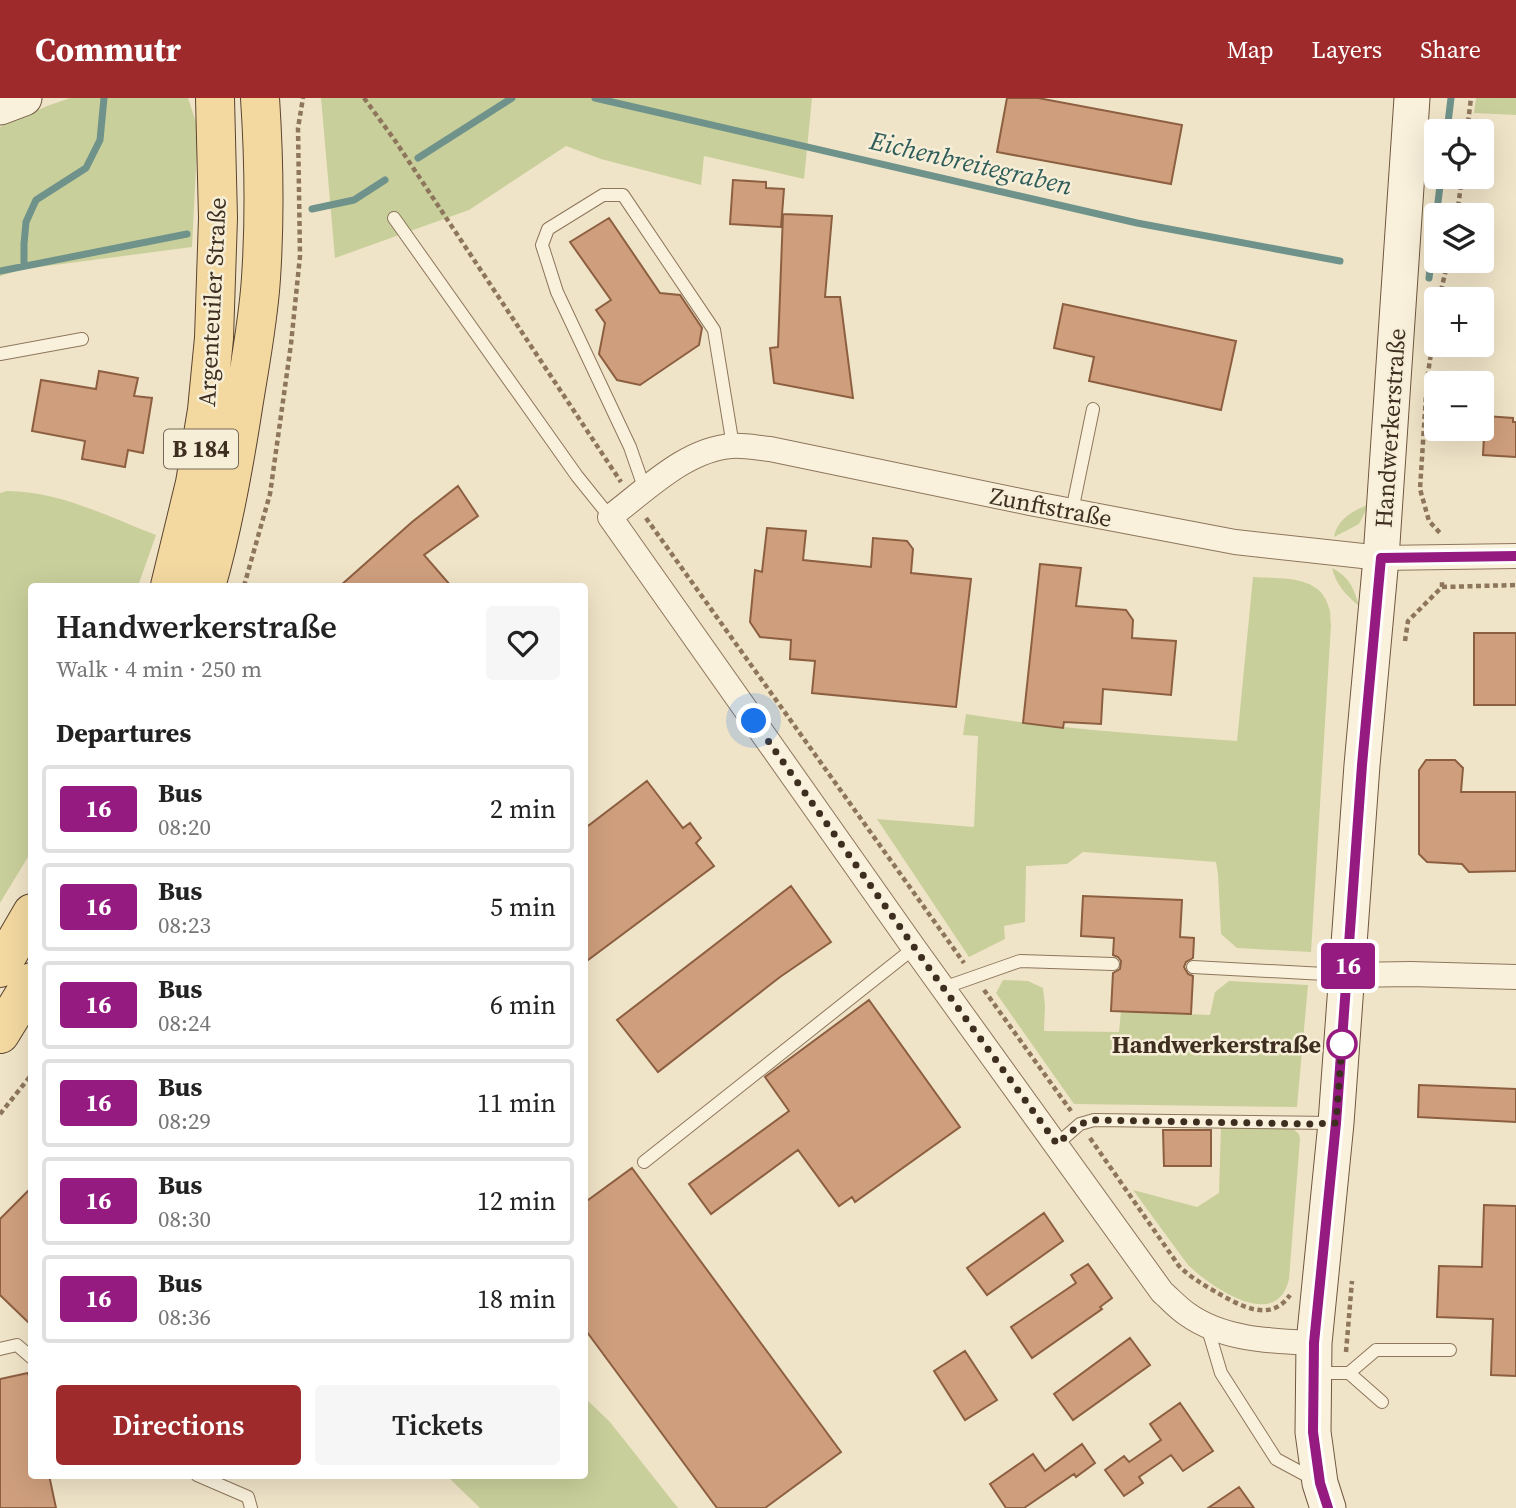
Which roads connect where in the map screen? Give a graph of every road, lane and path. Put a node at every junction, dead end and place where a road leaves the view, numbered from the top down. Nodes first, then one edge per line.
1 (23, 98) edge
2 (215, 98) edge
3 (260, 98) edge
4 (365, 98) edge
5 (1412, 98) edge
6 (1471, 98) edge
7 (0, 107) edge
8 (1468, 119) edge
9 (394, 218) dead end
10 (82, 339) dead end
11 (0, 354) edge
12 (1430, 357) edge
13 (1093, 409) dead end
14 (733, 446) junction
15 (639, 495) junction
16 (1072, 511) junction
17 (610, 517) junction
18 (1516, 556) edge
19 (1442, 557) junction
20 (1381, 558) junction
21 (171, 583) edge
22 (206, 583) edge
23 (1516, 585) edge
24 (1442, 587) dead end
25 (28, 920) edge
26 (915, 948) junction
27 (1113, 964) dead end
28 (1193, 967) dead end
29 (0, 968) edge
30 (1347, 975) junction
31 (1516, 977) edge
32 (28, 988) edge
33 (943, 988) junction
34 (0, 1034) edge
35 (28, 1079) edge
36 (0, 1114) edge
37 (1336, 1123) junction
38 (1057, 1144) junction
39 (644, 1162) dead end
40 (1207, 1326) junction
41 (0, 1349) edge
42 (1450, 1350) dead end
43 (28, 1355) edge
44 (1313, 1358) junction
45 (1349, 1373) junction
46 (1382, 1402) dead end
47 (206, 1479) edge
48 (1324, 1495) edge
49 (251, 1508) edge

1 - 7 street
2 - 21 main road, Argenteuiler Straße / B 184
3 - 22 main road, Argenteuiler Straße / B 184
4 - 15 path
5 - 20 street, Handwerkerstraße
6 - 8 path
9 - 17 lane
10 - 11 lane
12 - 19 path
13 - 16 lane
14 - 15 street, Zunftstraße
14 - 15 lane
14 - 16 street, Zunftstraße
15 - 17 street, Zunftstraße
16 - 20 street, Zunftstraße
17 - 26 street
18 - 19 street, Zunftstraße
19 - 20 street, Zunftstraße
20 - 30 street, Handwerkerstraße
23 - 24 path
25 - 29 main road
26 - 33 street
26 - 39 lane
27 - 33 lane
28 - 30 lane
30 - 31 street
30 - 37 street, Handwerkerstraße
32 - 34 main road
33 - 38 street
35 - 36 path
37 - 38 lane
37 - 44 street, Handwerkerstraße
38 - 40 street
40 - 44 street
40 - 48 lane
41 - 43 lane
42 - 45 lane
44 - 45 lane
44 - 48 street, Handwerkerstraße
45 - 46 lane
47 - 49 lane

